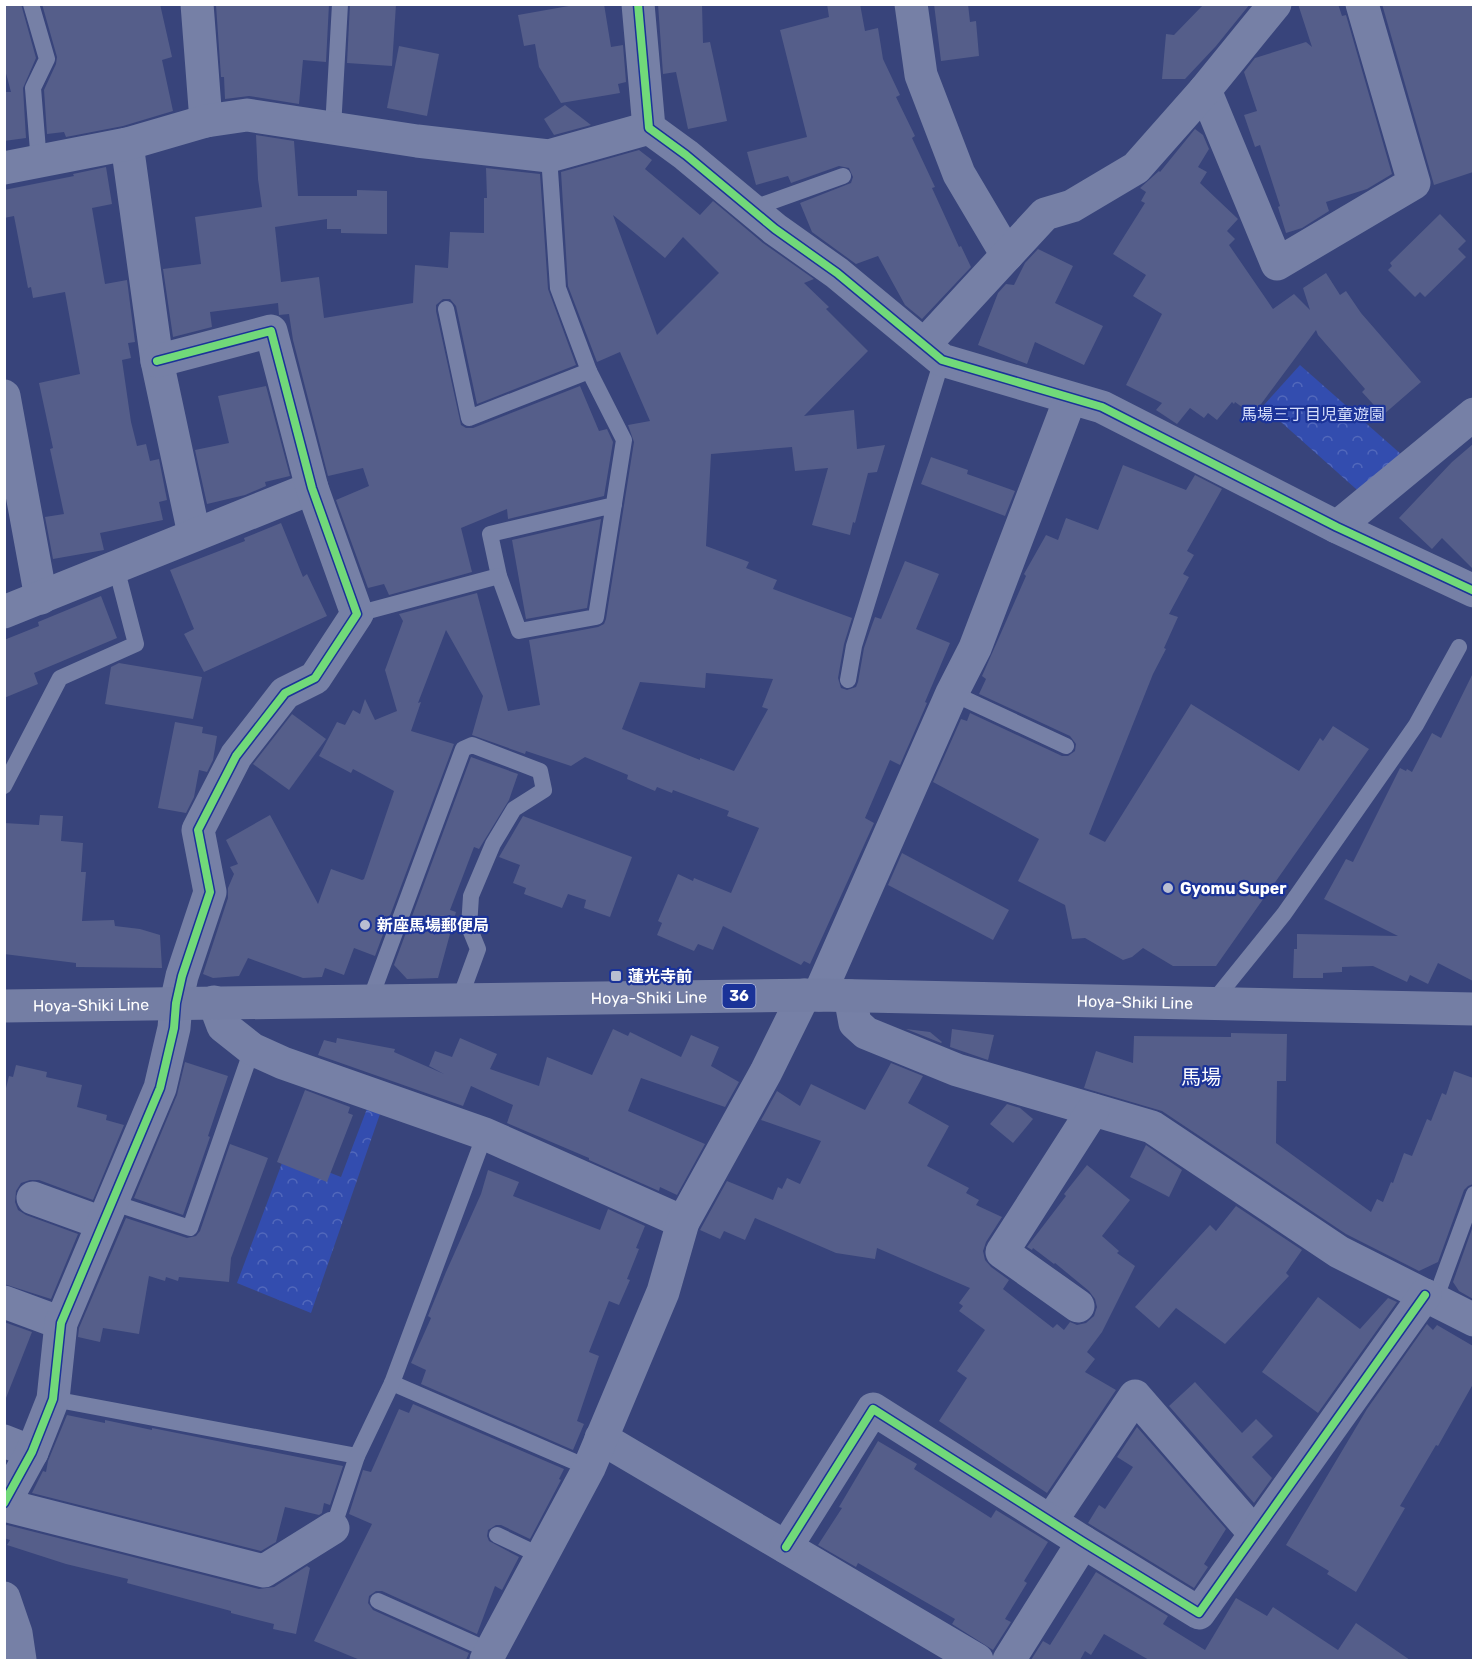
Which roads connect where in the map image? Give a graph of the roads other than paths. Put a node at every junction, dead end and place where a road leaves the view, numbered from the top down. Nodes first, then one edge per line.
1 (31, 4) edge
2 (196, 4) edge
3 (340, 4) edge
4 (638, 4) edge
5 (911, 4) edge
6 (1275, 4) edge
7 (1362, 4) edge
8 (1205, 90) junction
9 (206, 121) junction
10 (333, 128) junction
11 (649, 128) junction
12 (127, 144) junction
13 (549, 156) junction
14 (39, 163) junction
15 (4, 168) edge
16 (843, 176) dead end
17 (750, 209) junction
18 (1006, 255) junction
19 (446, 309) dead end
20 (933, 352) junction
21 (157, 361) junction
22 (589, 371) junction
23 (4, 396) edge
24 (1070, 399) junction
25 (1473, 414) edge
26 (312, 489) junction
27 (614, 505) junction
28 (1337, 527) junction
29 (194, 534) junction
30 (116, 567) junction
31 (499, 576) junction
32 (1473, 591) edge
33 (41, 598) junction
34 (4, 612) edge
35 (357, 614) junction
36 (1459, 647) dead end
37 (848, 680) dead end
38 (952, 693) junction
39 (1066, 746) dead end
40 (4, 786) edge
41 (824, 995) junction
42 (460, 998) junction
43 (370, 1000) junction
44 (214, 1002) junction
45 (176, 1003) junction
46 (1211, 1004) junction
47 (4, 1006) edge
48 (1473, 1009) edge
49 (252, 1049) junction
50 (1093, 1110) junction
51 (485, 1134) junction
52 (1473, 1194) edge
53 (33, 1198) dead end
54 (107, 1213) junction
55 (683, 1222) junction
56 (1430, 1298) junction
57 (4, 1302) edge
58 (1078, 1306) dead end
59 (1473, 1320) edge
60 (61, 1323) junction
61 (392, 1383) junction
62 (53, 1399) junction
63 (601, 1438) junction
64 (18, 1447) edge
65 (357, 1456) junction
66 (589, 1468) junction
67 (4, 1504) edge
68 (1051, 1521) junction
69 (333, 1528) joint
70 (1255, 1534) junction
71 (497, 1535) dead end
72 (1083, 1542) junction
73 (786, 1547) junction
74 (541, 1556) junction
75 (4, 1598) edge
76 (378, 1601) dead end
77 (488, 1655) edge
78 (20, 1660) edge
79 (977, 1660) edge
80 (1009, 1660) edge

1 - 14 lane
2 - 9 street
3 - 10 lane
4 - 11 street
5 - 18 street
6 - 8 street
7 - 8 street
8 - 18 street
9 - 10 street
9 - 12 street
10 - 13 street
11 - 13 street
11 - 17 street
12 - 14 street
12 - 21 street
13 - 22 lane
14 - 15 street
16 - 17 lane
17 - 20 street
18 - 20 street
19 - 22 lane
20 - 24 street
20 - 37 lane
21 - 26 street
21 - 29 street
22 - 27 lane
23 - 33 street
24 - 28 street
24 - 38 street
25 - 28 street
26 - 29 street
26 - 35 street
27 - 31 lane
27 - 31 lane
28 - 32 street
29 - 30 street
30 - 33 street
30 - 40 lane
31 - 35 lane
33 - 34 street
35 - 45 street
36 - 46 lane
38 - 39 lane
38 - 41 street
41 - 42 main road, Hoya-Shiki Line / 36
41 - 46 main road, Hoya-Shiki Line / 36
41 - 50 street
41 - 55 street
42 - 43 main road, Hoya-Shiki Line / 36
42 - 43 lane
43 - 44 main road, Hoya-Shiki Line / 36
44 - 45 main road, Hoya-Shiki Line / 36
44 - 49 street
45 - 47 main road, Hoya-Shiki Line / 36
45 - 54 street
46 - 48 main road, Hoya-Shiki Line / 36
49 - 51 street
49 - 54 lane
50 - 56 street
50 - 58 street
51 - 55 street
51 - 61 lane
52 - 56 lane
53 - 54 street
54 - 60 street
55 - 63 street
56 - 59 street
56 - 70 street
57 - 60 street
60 - 62 street
61 - 65 lane
61 - 66 lane
62 - 64 street
62 - 65 lane
63 - 66 street
63 - 73 street
64 - 67 street
65 - 69 lane
66 - 74 street
67 - 69 street
68 - 70 street
68 - 72 street
68 - 73 street
70 - 72 street
71 - 74 lane
72 - 80 street
73 - 79 street
74 - 77 street
75 - 78 street
76 - 77 lane

